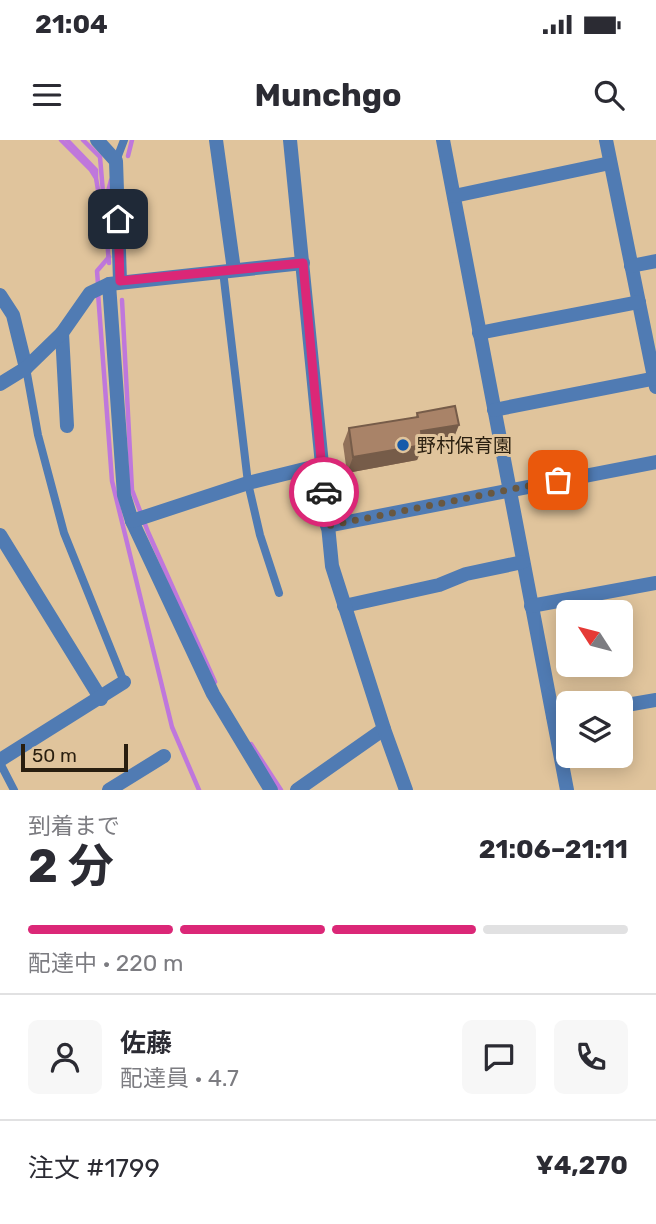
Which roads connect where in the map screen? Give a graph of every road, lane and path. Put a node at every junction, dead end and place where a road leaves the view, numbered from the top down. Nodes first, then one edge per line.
1 (124, 140) edge
2 (216, 140) edge
3 (290, 140) edge
4 (443, 140) edge
5 (606, 140) edge
6 (102, 143) edge
7 (116, 161) junction
8 (610, 163) junction
9 (454, 196) junction
10 (656, 261) edge
11 (303, 263) junction
12 (631, 266) junction
13 (228, 271) junction
14 (114, 283) junction
15 (0, 295) edge
16 (639, 302) junction
17 (62, 333) junction
18 (480, 333) junction
19 (26, 368) junction
20 (655, 381) edge
21 (0, 384) edge
22 (494, 410) junction
23 (67, 426) dead end
24 (656, 462) edge
25 (321, 465) junction
26 (247, 483) junction
27 (509, 490) junction
28 (140, 518) junction
29 (327, 526) junction
30 (0, 535) edge
31 (523, 562) junction
32 (656, 583) edge
33 (279, 593) dead end
34 (344, 606) junction
35 (531, 606) junction
36 (124, 682) joint
37 (101, 699) junction
38 (656, 700) edge
39 (633, 704) edge
40 (553, 716) junction
41 (556, 716) edge
42 (384, 729) junction
43 (164, 756) dead end
44 (0, 761) edge
45 (14, 790) edge
46 (109, 790) edge
47 (271, 790) edge
48 (297, 790) edge
49 (407, 790) edge
50 (567, 790) edge

1 - 7 lane
2 - 13 street
3 - 11 street
4 - 9 street
5 - 8 street
6 - 7 street
7 - 14 street
8 - 9 street
8 - 12 street
9 - 18 street
10 - 12 street
11 - 13 street
11 - 25 street
12 - 16 street
13 - 14 street
13 - 26 lane
14 - 17 street
14 - 28 street
15 - 19 street
16 - 18 street
16 - 20 street
17 - 19 street
17 - 23 street
18 - 22 street
19 - 21 street
19 - 36 lane
20 - 22 street
22 - 27 street
24 - 27 street
25 - 26 street
25 - 29 street
26 - 28 street
26 - 33 lane
27 - 29 street
27 - 31 street
28 - 47 street
29 - 34 street
30 - 37 street
31 - 34 street
31 - 35 street
32 - 35 street
34 - 42 street
35 - 40 street
36 - 37 street
37 - 44 street
38 - 39 street
40 - 41 street
40 - 50 street
42 - 48 street
42 - 49 street
43 - 46 street
44 - 45 lane

